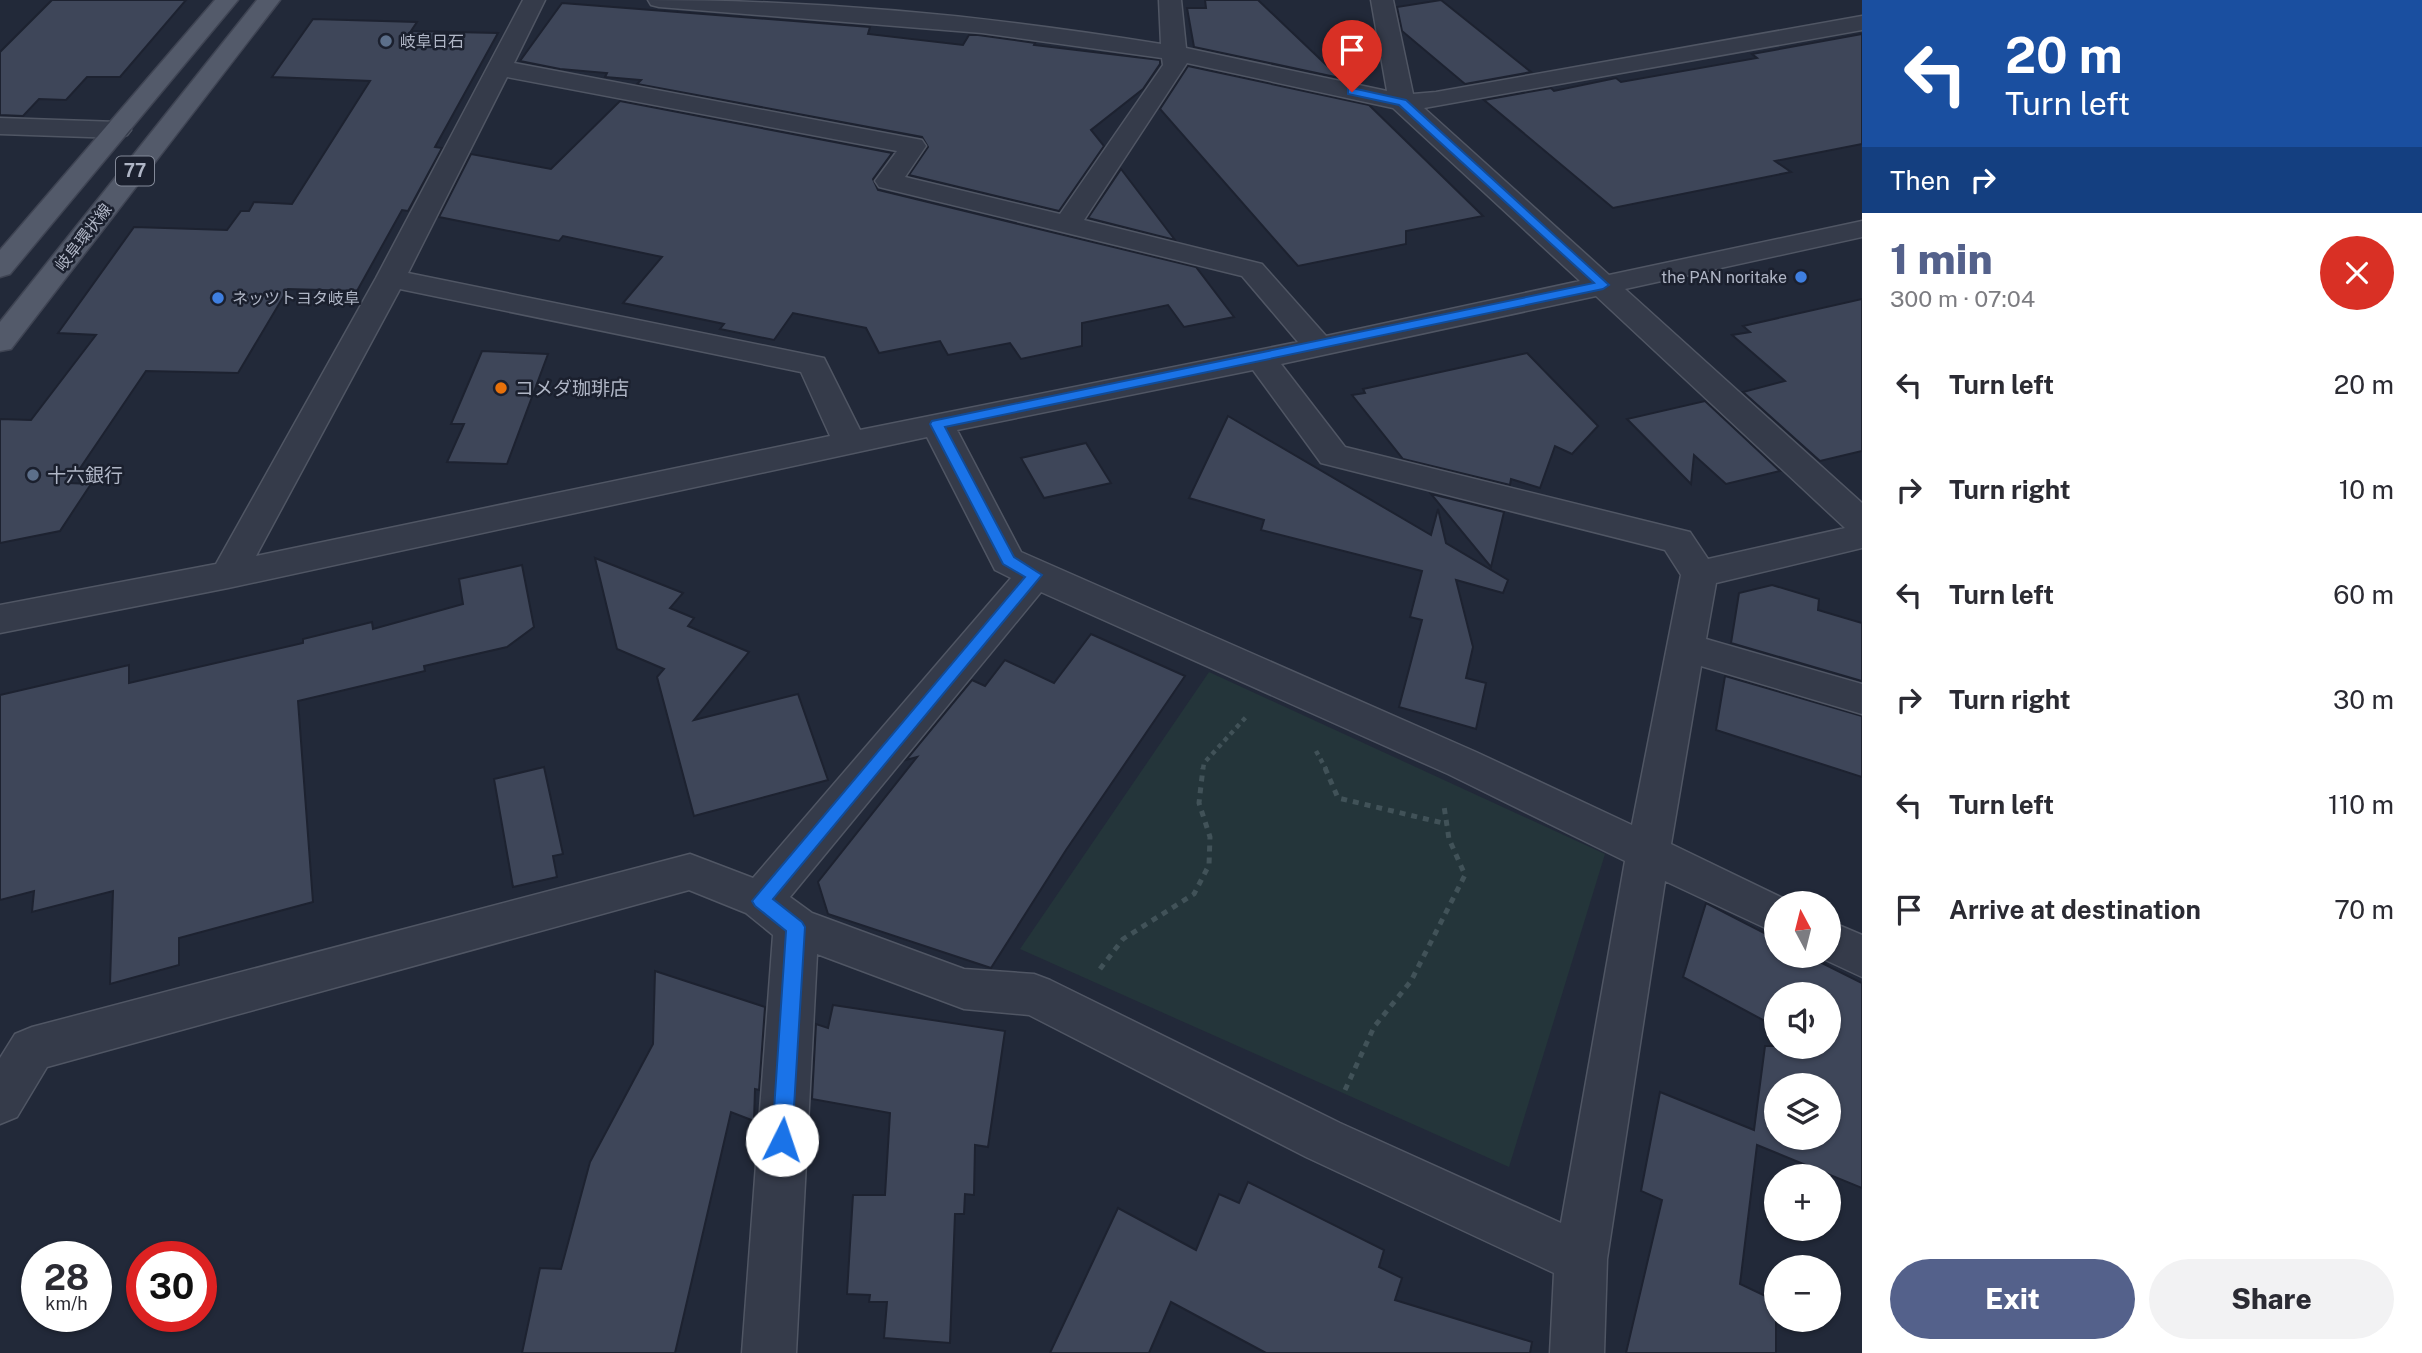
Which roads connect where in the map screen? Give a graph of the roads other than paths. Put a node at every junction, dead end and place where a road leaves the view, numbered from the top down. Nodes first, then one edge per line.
1 (227, 0) edge
2 (269, 0) edge
3 (534, 0) edge
4 (659, 0) edge
5 (1170, 0) edge
6 (1382, 0) edge
7 (1862, 23) edge
8 (1175, 53) junction
9 (499, 68) junction
10 (1402, 102) junction
11 (0, 126) edge
12 (118, 130) junction
13 (1067, 224) junction
14 (1862, 229) edge
15 (0, 268) edge
16 (391, 278) junction
17 (1603, 285) junction
18 (0, 342) edge
19 (1318, 346) junction
20 (1261, 359) junction
21 (937, 424) junction
22 (850, 443) junction
23 (1862, 523) edge
24 (1862, 536) edge
25 (1699, 574) junction
26 (228, 575) junction
27 (1035, 575) junction
28 (0, 619) edge
29 (1685, 647) junction
30 (1862, 699) edge
31 (1648, 853) junction
32 (1764, 908) edge
33 (778, 914) junction
34 (1841, 946) edge
35 (1862, 957) edge
36 (0, 1101) edge
37 (1581, 1259) junction
38 (769, 1353) edge
39 (1577, 1353) edge

1 - 12 main road, 77
2 - 18 main road, 岐阜環状線 / 77
3 - 9 street
4 - 8 street
5 - 8 street
6 - 10 street
7 - 10 street
8 - 10 street
8 - 13 street
9 - 13 street
9 - 16 street
10 - 17 street
11 - 12 street
12 - 15 main road, 77
13 - 19 street
14 - 17 street
16 - 22 street
16 - 26 street
17 - 19 street
17 - 23 street
19 - 20 street
20 - 21 street
20 - 25 street
21 - 22 street
21 - 27 street
22 - 26 street
24 - 25 street
25 - 29 street
26 - 28 street
27 - 31 street
27 - 33 street
29 - 30 street
29 - 31 street
31 - 32 street
31 - 37 street
33 - 36 street
33 - 37 street
33 - 38 street
34 - 35 street
37 - 39 street

